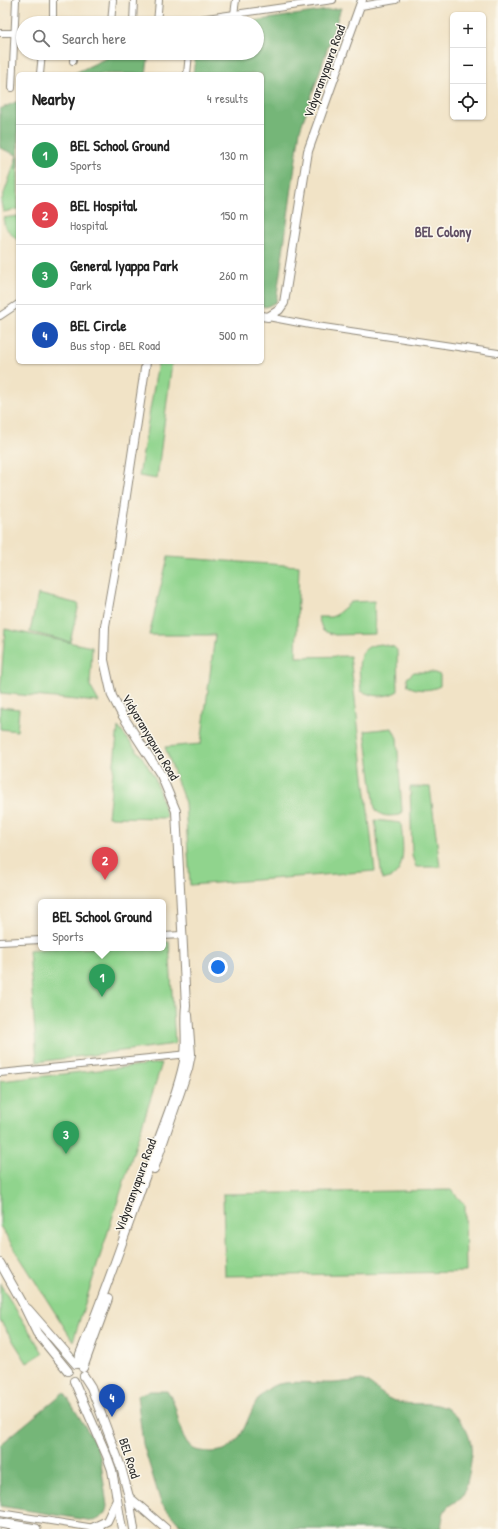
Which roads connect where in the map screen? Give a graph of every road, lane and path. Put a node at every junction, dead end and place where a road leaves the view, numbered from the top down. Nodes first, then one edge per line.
1 (16, 0) edge
2 (53, 0) edge
3 (113, 0) edge
4 (134, 0) edge
5 (159, 0) edge
6 (236, 0) edge
7 (333, 0) edge
8 (396, 0) edge
9 (362, 3) edge
10 (234, 14) junction
11 (52, 16) edge
12 (112, 16) edge
13 (133, 16) edge
14 (158, 16) edge
15 (222, 16) edge
16 (0, 33) edge
17 (15, 33) junction
18 (41, 60) edge
19 (188, 60) edge
20 (40, 72) edge
21 (187, 72) edge
22 (12, 88) dead end
23 (16, 305) edge
24 (0, 316) edge
25 (265, 317) edge
26 (498, 353) edge
27 (146, 364) edge
28 (166, 936) edge
29 (182, 936) junction
30 (38, 940) edge
31 (0, 942) edge
32 (188, 1054) junction
33 (0, 1073) edge
34 (0, 1263) edge
35 (22, 1302) junction
36 (81, 1368) junction
37 (68, 1371) junction
38 (74, 1381) junction
39 (129, 1497) junction
40 (118, 1500) junction
41 (0, 1513) edge
42 (0, 1523) edge
43 (92, 1528) junction
44 (36, 1529) edge
45 (101, 1529) edge
46 (122, 1529) edge
47 (134, 1529) edge
48 (166, 1529) edge

1 - 17 street
2 - 11 street
3 - 12 street
4 - 13 street
5 - 14 street
6 - 10 street
7 - 10 street
8 - 9 street
9 - 25 main road, Vidyaranyapura Road
10 - 15 street
16 - 17 street
17 - 22 street
18 - 20 street
19 - 21 street
23 - 24 street
25 - 26 street
27 - 29 main road, Vidyaranyapura Road
28 - 29 street
29 - 32 main road, Vidyaranyapura Road
30 - 31 street
32 - 33 street
32 - 36 main road, Vidyaranyapura Road
34 - 35 main road, BEL Road
35 - 36 main road, BEL Road
35 - 37 main road, BEL Road
36 - 37 main road
36 - 38 main road
36 - 39 main road, BEL Road
37 - 38 main road
38 - 40 main road, BEL Road
39 - 47 main road, BEL Road
39 - 48 main road
40 - 43 main road
40 - 46 main road, BEL Road
41 - 43 street
42 - 44 highway
43 - 45 street

